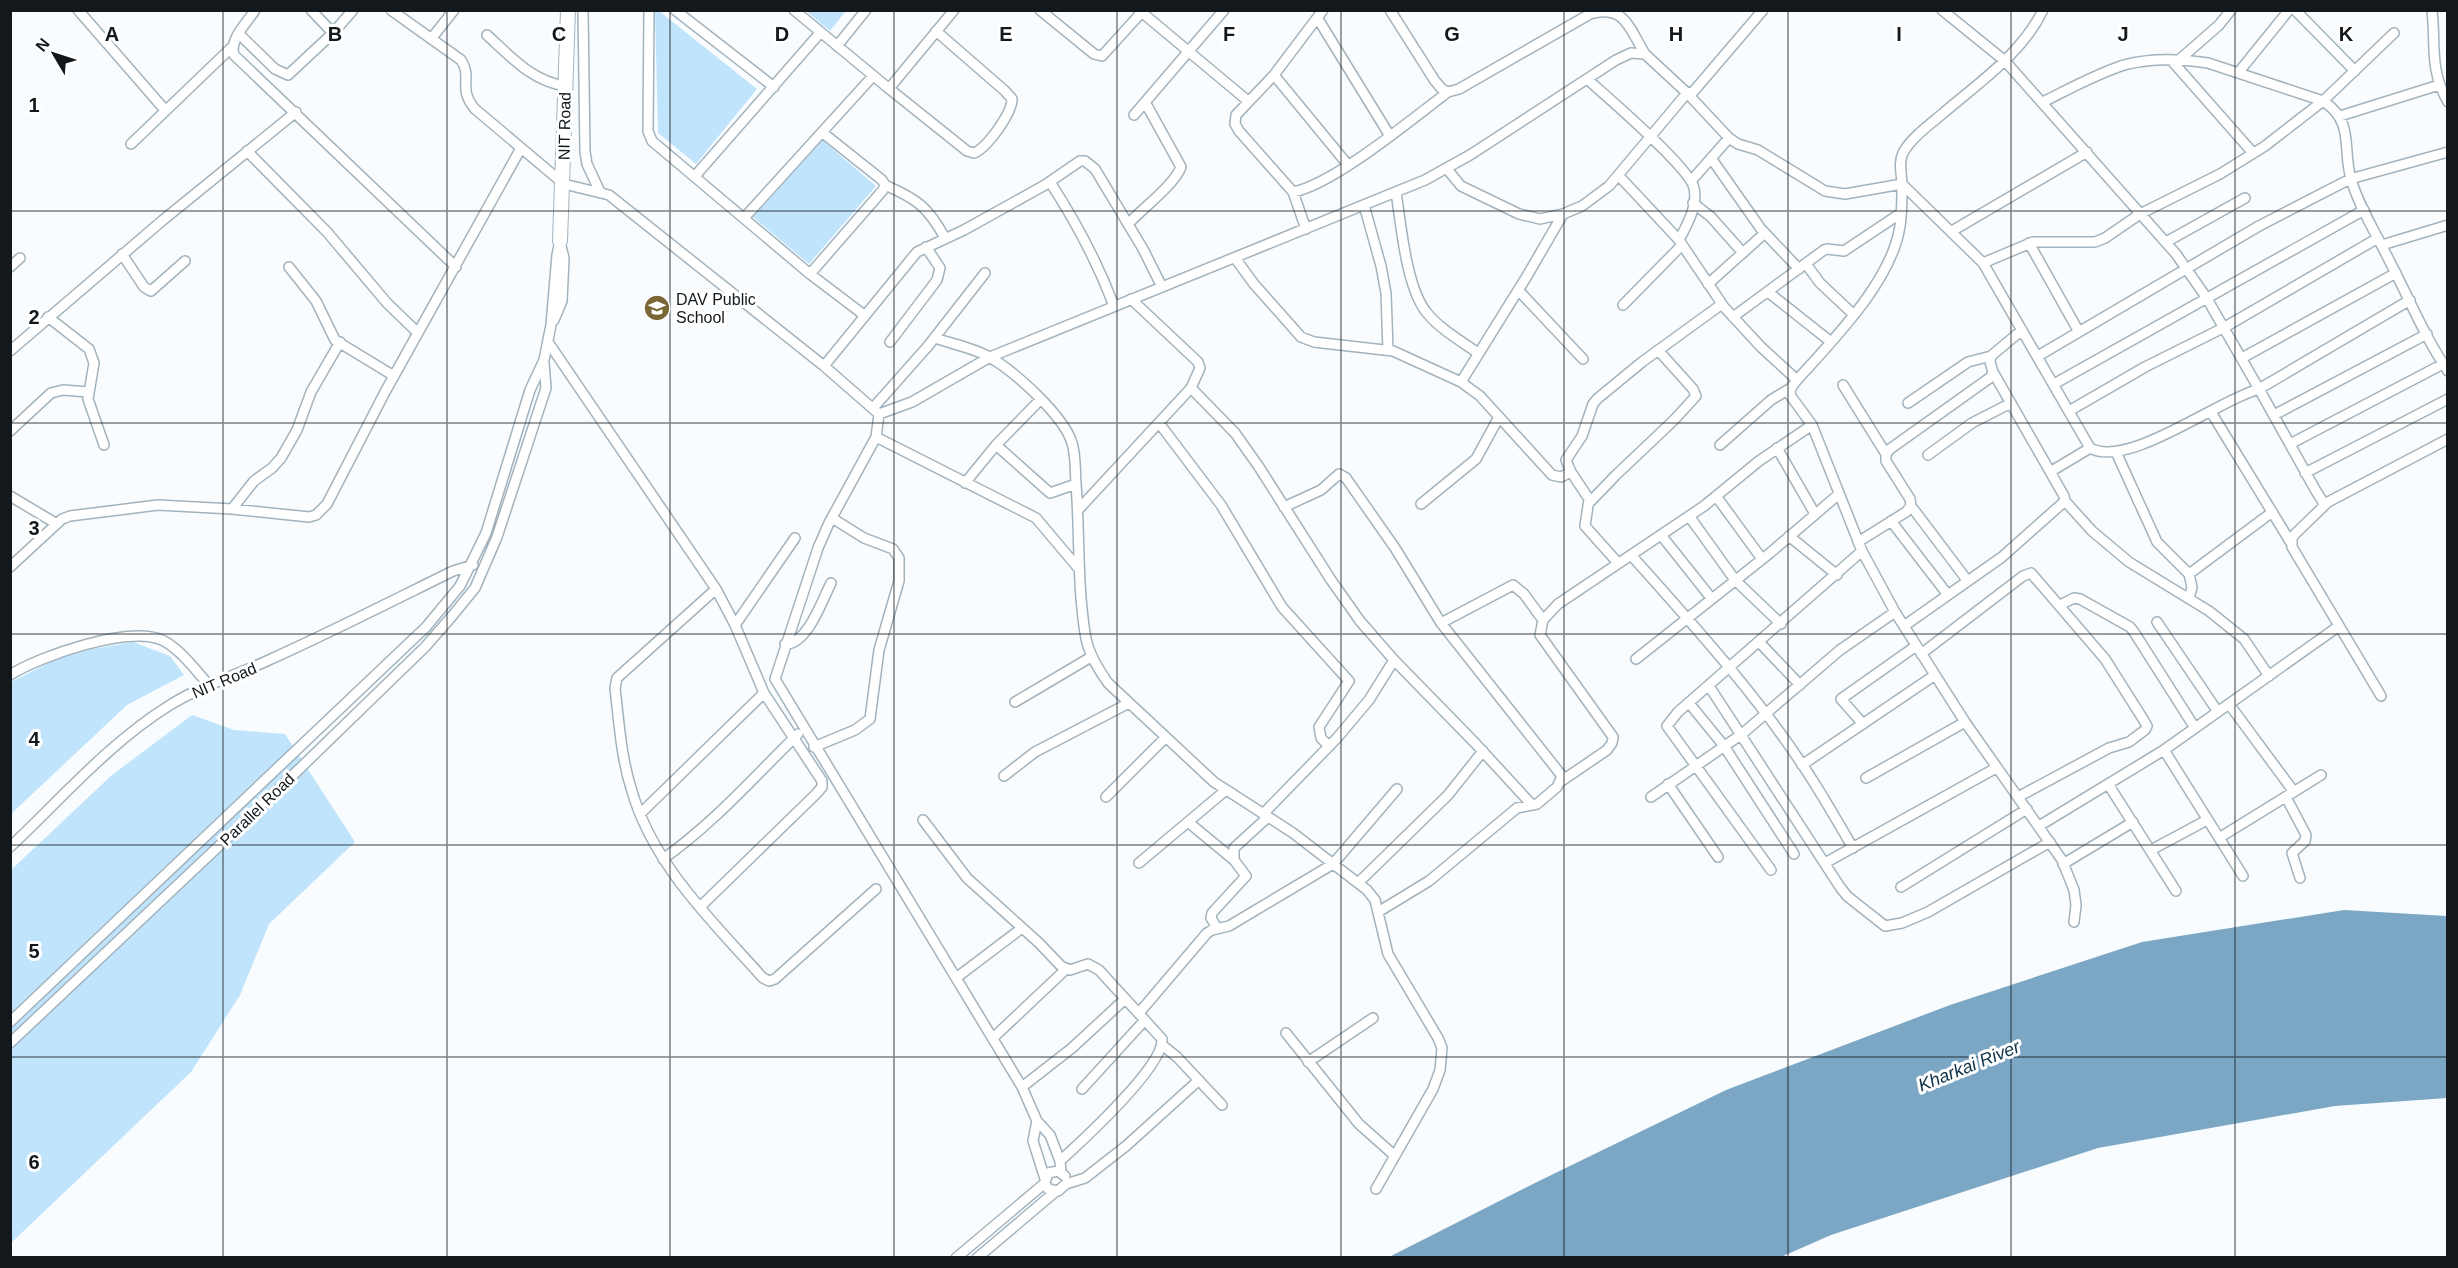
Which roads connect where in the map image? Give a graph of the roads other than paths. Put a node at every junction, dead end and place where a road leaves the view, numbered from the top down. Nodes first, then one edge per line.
1 (78, 10) edge
2 (255, 10) edge
3 (311, 10) edge
4 (353, 10) edge
5 (391, 10) edge
6 (454, 10) edge
7 (568, 10) edge
8 (583, 10) edge
9 (649, 10) edge
10 (675, 10) edge
11 (794, 10) edge
12 (866, 10) edge
13 (954, 10) edge
14 (1040, 10) edge
15 (1224, 10) edge
16 (1390, 10) edge
17 (1763, 10) edge
18 (1942, 10) edge
19 (2043, 10) edge
20 (2231, 10) edge
21 (2289, 10) edge
22 (2295, 10) edge
23 (2432, 10) edge
24 (1140, 12) edge
25 (1320, 15) edge
26 (936, 31) junction
27 (333, 33) junction
28 (820, 33) junction
29 (2394, 33) dead end
30 (239, 34) junction
31 (488, 35) dead end
32 (431, 39) junction
33 (837, 46) junction
34 (232, 47) junction
35 (1188, 53) junction
36 (1644, 54) junction
37 (2005, 61) junction
38 (2176, 61) junction
39 (2355, 71) junction
40 (2238, 73) junction
41 (1274, 75) junction
42 (873, 76) junction
43 (1587, 79) junction
44 (2439, 85) junction
45 (565, 86) junction
46 (774, 87) junction
47 (887, 87) junction
48 (1448, 92) junction
49 (1687, 93) junction
50 (1248, 101) junction
51 (2323, 101) junction
52 (1145, 102) junction
53 (2043, 102) junction
54 (2448, 102) edge
55 (165, 110) junction
56 (296, 112) junction
57 (1134, 115) dead end
58 (2340, 116) junction
59 (824, 133) junction
60 (1390, 136) junction
61 (1650, 136) junction
62 (1729, 138) junction
63 (131, 144) dead end
64 (521, 148) junction
65 (247, 151) junction
66 (2087, 152) junction
67 (2448, 152) edge
68 (2253, 153) junction
69 (1711, 158) junction
70 (1348, 165) junction
71 (1447, 169) junction
72 (694, 176) junction
73 (1619, 176) junction
74 (2350, 178) junction
75 (1691, 181) junction
76 (1050, 182) junction
77 (564, 184) junction
78 (1902, 184) junction
79 (885, 185) junction
80 (600, 192) junction
81 (1293, 192) junction
82 (1396, 192) junction
83 (2245, 198) dead end
84 (1693, 203) junction
85 (1364, 205) junction
86 (2364, 210) junction
87 (1901, 213) junction
88 (1563, 214) junction
89 (2140, 214) junction
90 (744, 219) junction
91 (1128, 224) junction
92 (2448, 225) edge
93 (1306, 229) junction
94 (1952, 231) junction
95 (1765, 233) junction
96 (945, 238) junction
97 (560, 241) joint
98 (2380, 241) junction
99 (2166, 242) junction
100 (1681, 243) junction
101 (2029, 243) junction
102 (927, 247) junction
103 (1743, 253) junction
104 (122, 254) junction
105 (20, 258) dead end
106 (1235, 258) junction
107 (185, 261) dead end
108 (1983, 263) junction
109 (1803, 266) junction
110 (10, 267) edge
111 (289, 267) dead end
112 (456, 267) junction
113 (2188, 270) junction
114 (985, 273) dead end
115 (2396, 273) junction
116 (810, 274) junction
117 (1708, 284) junction
118 (1162, 287) junction
119 (1518, 290) junction
120 (1768, 292) junction
121 (2206, 297) junction
122 (1131, 299) junction
123 (2410, 300) junction
124 (1722, 304) junction
125 (1623, 305) dead end
126 (1114, 306) junction
127 (1853, 314) junction
128 (864, 315) junction
129 (48, 317) junction
130 (1733, 317) junction
131 (2224, 327) junction
132 (2022, 330) junction
133 (2079, 332) junction
134 (418, 333) junction
135 (2427, 334) junction
136 (935, 338) junction
137 (340, 342) junction
138 (548, 342) junction
139 (890, 342) dead end
140 (1831, 342) junction
141 (1388, 350) junction
142 (1658, 350) junction
143 (10, 351) edge
144 (1478, 353) junction
145 (1991, 356) junction
146 (990, 357) junction
147 (2038, 357) junction
148 (2242, 358) junction
149 (1583, 359) dead end
150 (544, 360) junction
151 (824, 366) junction
152 (2445, 368) edge
153 (1993, 372) junction
154 (394, 376) junction
155 (1461, 382) junction
156 (1794, 384) junction
157 (2054, 384) junction
158 (1843, 385) dead end
159 (1191, 388) junction
160 (2259, 389) junction
161 (88, 392) junction
162 (1041, 399) junction
163 (2448, 399) edge
164 (1908, 403) dead end
165 (2011, 403) junction
166 (876, 411) junction
167 (2069, 411) junction
168 (2211, 412) junction
169 (2274, 415) junction
170 (1499, 417) junction
171 (1159, 423) junction
172 (1812, 425) junction
173 (10, 431) edge
174 (876, 437) junction
175 (2448, 439) edge
176 (2290, 444) junction
177 (104, 445) dead end
178 (996, 445) junction
179 (1719, 446) dead end
180 (1777, 448) junction
181 (2090, 448) junction
182 (2116, 452) junction
183 (1886, 454) junction
184 (1928, 455) dead end
185 (1571, 472) junction
186 (2050, 472) junction
187 (2306, 472) junction
188 (965, 483) junction
189 (1076, 484) junction
190 (1839, 494) junction
191 (10, 496) edge
192 (1716, 496) junction
193 (2065, 501) junction
194 (2328, 502) junction
195 (1589, 503) junction
196 (1421, 504) dead end
197 (1911, 506) junction
198 (1284, 507) junction
199 (232, 509) junction
200 (1078, 510) junction
201 (2271, 513) junction
202 (1815, 514) junction
203 (1689, 516) junction
204 (832, 518) junction
205 (1891, 521) junction
206 (57, 524) junction
207 (1661, 535) junction
208 (1789, 536) junction
209 (795, 538) dead end
210 (2291, 543) junction
211 (1860, 547) junction
212 (1631, 555) junction
213 (1762, 559) junction
214 (487, 562) junction
215 (1618, 563) junction
216 (472, 565) junction
217 (10, 567) edge
218 (1078, 569) junction
219 (2189, 573) junction
220 (1837, 575) junction
221 (1735, 580) junction
222 (1967, 580) junction
223 (831, 583) dead end
224 (716, 590) junction
225 (1948, 595) junction
226 (1712, 599) junction
227 (2189, 599) junction
228 (2060, 605) junction
229 (1895, 612) junction
230 (1687, 619) junction
231 (1543, 620) junction
232 (2157, 622) dead end
233 (1441, 624) junction
234 (1781, 624) junction
235 (735, 625) junction
236 (1904, 626) junction
237 (2339, 626) junction
238 (1760, 643) junction
239 (785, 644) junction
240 (1919, 650) junction
241 (1091, 657) junction
242 (1636, 659) dead end
243 (1394, 660) junction
244 (1730, 668) junction
245 (10, 675) edge
246 (1935, 675) junction
247 (2269, 676) junction
248 (1800, 685) junction
249 (210, 686) junction
250 (1709, 686) junction
251 (764, 693) junction
252 (2381, 696) dead end
253 (1015, 702) dead end
254 (1129, 703) junction
255 (1689, 703) junction
256 (2229, 704) junction
257 (2218, 712) junction
258 (1765, 714) junction
259 (1965, 722) junction
260 (1863, 724) junction
261 (2195, 728) junction
262 (804, 729) junction
263 (1742, 734) junction
264 (794, 738) junction
265 (1165, 738) junction
266 (1329, 746) junction
267 (1724, 746) junction
268 (814, 747) junction
269 (2164, 750) junction
270 (1483, 752) junction
271 (1802, 765) junction
272 (1695, 766) junction
273 (1996, 768) junction
274 (2321, 775) dead end
275 (1004, 776) dead end
276 (1866, 778) dead end
277 (1560, 782) junction
278 (1668, 784) junction
279 (2108, 784) junction
280 (1397, 789) dead end
281 (1226, 790) junction
282 (2290, 795) junction
283 (1106, 797) dead end
284 (1651, 797) dead end
285 (2018, 797) junction
286 (1532, 805) junction
287 (2027, 809) junction
288 (641, 813) junction
289 (1265, 815) junction
290 (923, 820) dead end
291 (2207, 820) junction
292 (1188, 822) junction
293 (2133, 822) junction
294 (2039, 826) junction
295 (2219, 838) junction
296 (2050, 842) junction
297 (10, 847) edge
298 (1853, 848) junction
299 (2151, 850) junction
300 (1794, 854) dead end
301 (1718, 857) dead end
302 (663, 858) junction
303 (1234, 860) junction
304 (1139, 863) dead end
305 (1825, 863) junction
306 (1334, 864) junction
307 (2063, 864) junction
308 (1771, 870) dead end
309 (2243, 876) dead end
310 (2300, 878) dead end
311 (1358, 883) junction
312 (1901, 887) dead end
313 (876, 889) dead end
314 (2176, 891) dead end
315 (701, 906) junction
316 (1378, 912) junction
317 (2074, 922) dead end
318 (1022, 928) junction
319 (1217, 928) junction
320 (1065, 970) junction
321 (956, 978) junction
322 (1125, 999) junction
323 (1142, 1016) junction
324 (1374, 1018) dead end
325 (10, 1022) edge
326 (1286, 1033) dead end
327 (993, 1038) junction
328 (10, 1043) edge
329 (1162, 1045) junction
330 (1308, 1062) junction
331 (1199, 1080) junction
332 (1022, 1088) junction
333 (1082, 1089) dead end
334 (1222, 1105) dead end
335 (1037, 1121) junction
336 (1395, 1156) junction
337 (1060, 1161) junction
338 (1061, 1172) junction
339 (1045, 1181) junction
340 (1066, 1184) junction
341 (1376, 1189) dead end
342 (1055, 1192) junction
343 (956, 1257) edge
344 (977, 1257) edge

1 - 55 street
2 - 30 street
3 - 27 street
4 - 27 street
5 - 32 street
6 - 32 street
7 - 45 main road, NIT Road
8 - 80 street
9 - 72 street
10 - 46 street
11 - 28 street
12 - 33 street
13 - 26 street
14 - 24 street
15 - 35 street
16 - 48 street
17 - 49 street
18 - 37 street
19 - 37 street
20 - 38 street
21 - 40 street
22 - 39 street
23 - 44 street
24 - 35 street
25 - 41 street
25 - 60 street
26 - 47 street
26 - 47 street
27 - 30 street
28 - 33 street
28 - 46 street
29 - 39 street
30 - 34 street
31 - 45 street
32 - 64 street
33 - 42 street
34 - 55 street
34 - 56 street
35 - 50 street
35 - 52 street
36 - 43 street
36 - 48 street
36 - 49 street
37 - 53 street
37 - 78 street
38 - 40 street
38 - 53 street
38 - 68 street
39 - 51 street
40 - 51 street
41 - 50 street
41 - 70 street
42 - 47 street
42 - 59 street
43 - 61 street
43 - 71 street
44 - 54 street
44 - 58 street
45 - 77 main road, NIT Road
46 - 72 street
48 - 60 street
49 - 61 street
49 - 62 street
50 - 81 street
51 - 58 street
51 - 68 street
52 - 57 street
52 - 91 street
53 - 66 street
55 - 63 street
56 - 65 street
56 - 112 street
58 - 74 street
59 - 79 street
59 - 90 street
60 - 70 street
61 - 73 street
61 - 75 street
62 - 69 street
62 - 78 street
64 - 77 street
64 - 112 street
65 - 104 street
65 - 134 street
66 - 89 street
66 - 94 street
67 - 74 street
68 - 89 street
69 - 75 street
69 - 95 street
70 - 81 street
71 - 82 street
71 - 88 street
72 - 90 street
73 - 88 street
73 - 100 street
74 - 86 street
74 - 113 street
75 - 84 street
76 - 91 street
76 - 96 street
76 - 126 street
77 - 80 street
77 - 97 main road, NIT Road
78 - 87 street
78 - 94 street
79 - 96 street
79 - 116 street
80 - 151 street
81 - 93 street
82 - 85 street
82 - 144 street
83 - 99 street
84 - 100 street
84 - 103 street
85 - 93 street
85 - 141 street
86 - 98 street
86 - 121 street
87 - 109 street
87 - 127 street
88 - 119 street
89 - 99 street
89 - 101 street
90 - 116 street
91 - 118 street
92 - 98 street
93 - 106 street
94 - 108 street
95 - 103 street
95 - 109 street
96 - 102 street
97 - 138 street, NIT Road
98 - 115 street
98 - 131 street
99 - 113 street
100 - 117 street
100 - 125 street
101 - 108 street
101 - 133 street
102 - 128 street
102 - 139 street
103 - 117 street
104 - 107 street
104 - 129 street
105 - 110 street
106 - 118 street
106 - 141 street
108 - 132 street
109 - 120 street
109 - 127 street
111 - 137 street
112 - 134 street
113 - 121 street
113 - 133 street
114 - 136 street
115 - 123 street
115 - 148 street
116 - 128 street
117 - 124 street
118 - 122 street
119 - 144 street
119 - 149 street
120 - 130 street
120 - 140 street
121 - 131 street
121 - 157 street
122 - 126 street
122 - 159 street
123 - 135 street
123 - 160 street
124 - 130 street
124 - 142 street
126 - 146 street
127 - 140 street
128 - 151 street
129 - 143 street
129 - 161 street
130 - 156 street
131 - 148 street
131 - 167 street
132 - 145 street
132 - 147 street
133 - 147 street
134 - 154 street
135 - 152 street
135 - 169 street
136 - 146 street
136 - 166 street
137 - 154 street
137 - 199 street
138 - 150 street, NIT Road
138 - 224 street
140 - 156 street
141 - 155 street
142 - 185 street
142 - 195 street
144 - 155 street
145 - 153 street
145 - 164 street
146 - 162 street
146 - 166 street
147 - 157 street
148 - 160 street
150 - 214 street, NIT Road
150 - 216 street, NIT Road
151 - 166 street
152 - 176 street
153 - 165 street
153 - 183 street
154 - 199 street
155 - 170 street
156 - 172 street
156 - 179 street
157 - 167 street
158 - 183 street
159 - 171 street
159 - 198 street
160 - 168 street
160 - 169 street
161 - 173 street
161 - 177 street
162 - 178 street
162 - 189 street
163 - 187 street
165 - 184 street
165 - 186 street
166 - 174 street
167 - 181 street
168 - 182 street
168 - 201 street
169 - 176 street
170 - 185 street
170 - 196 street
171 - 200 street
171 - 266 street
172 - 180 street
172 - 190 street
174 - 188 street
174 - 204 street
175 - 194 street
176 - 187 street
178 - 188 street
178 - 189 street
180 - 192 street
180 - 202 street
181 - 182 street
181 - 186 street
182 - 219 street
183 - 197 street
185 - 195 street
186 - 193 street
187 - 194 street
188 - 218 street
189 - 200 street
190 - 202 street
190 - 211 street
191 - 206 street
192 - 203 street
192 - 213 street
193 - 222 street
193 - 227 street
194 - 210 street
195 - 215 street
197 - 205 street
197 - 222 street
198 - 233 street
198 - 243 street
199 - 206 street
200 - 218 street
201 - 210 street
201 - 219 street
202 - 208 street
203 - 207 street
203 - 221 street
204 - 239 street
204 - 268 street
205 - 211 street
205 - 225 street
206 - 217 street
207 - 212 street
207 - 226 street
208 - 213 street
208 - 220 street
209 - 235 street
210 - 237 street
211 - 220 street
211 - 229 street
212 - 215 street
212 - 230 street
213 - 221 street
214 - 216 street, NIT Road
214 - 328 street, Parallel Road
215 - 231 street
216 - 249 street, NIT Road
216 - 325 street, Parallel Road
218 - 241 street
219 - 227 street
220 - 234 street
221 - 226 street
221 - 234 street
222 - 225 street
223 - 239 street
224 - 235 street
224 - 288 street
225 - 236 street
226 - 230 street
227 - 247 street
228 - 240 street
228 - 261 street
228 - 285 street
229 - 236 street
229 - 248 street
230 - 242 street
230 - 244 street
231 - 233 street
231 - 277 street
232 - 257 street
233 - 277 street
234 - 238 street
235 - 251 street
236 - 240 street
237 - 247 street
237 - 252 street
238 - 244 street
238 - 248 street
239 - 262 street
240 - 246 street
240 - 260 street
241 - 253 street
241 - 254 street
243 - 266 street
243 - 270 street
244 - 250 street
244 - 258 street
245 - 249 street
246 - 259 street
246 - 260 street
247 - 256 street
248 - 258 street
249 - 297 street, NIT Road
250 - 255 street
250 - 263 street
251 - 264 street
251 - 288 street
254 - 265 street
254 - 275 street
255 - 267 street
255 - 272 street
256 - 257 street
256 - 282 street
257 - 261 street
258 - 263 street
258 - 271 street
259 - 273 street
259 - 276 street
260 - 271 street
261 - 269 street
262 - 264 street
262 - 268 street
263 - 267 street
263 - 305 street
264 - 302 street
264 - 315 street
265 - 281 street
265 - 283 street
266 - 289 street
267 - 272 street
267 - 300 street
268 - 321 street
269 - 279 street
269 - 291 street
270 - 286 street
270 - 311 street
271 - 298 street
272 - 278 street
272 - 308 street
273 - 285 street
273 - 298 street
274 - 282 street
277 - 286 street
278 - 284 street
278 - 301 street
279 - 293 street
279 - 294 street
280 - 306 street
281 - 289 street
281 - 292 street
282 - 295 street
282 - 310 street
285 - 287 street
286 - 316 street
287 - 294 street
287 - 312 street
288 - 302 street
289 - 303 street
289 - 306 street
290 - 318 street
291 - 295 street
291 - 299 street
292 - 303 street
292 - 304 street
293 - 299 street
293 - 307 street
294 - 296 street
295 - 309 street
296 - 305 street
296 - 307 street
298 - 305 street
299 - 314 street
302 - 315 street
303 - 319 street
306 - 311 street
306 - 319 street
307 - 317 street
311 - 316 street
313 - 315 street
316 - 336 street
318 - 320 street
318 - 321 street
319 - 323 street
320 - 322 street
320 - 327 street
321 - 327 street
322 - 323 street
322 - 332 street
323 - 329 street
323 - 333 street
324 - 330 street
326 - 330 street
327 - 332 street
329 - 331 street
329 - 337 street
330 - 336 street
331 - 334 street
331 - 340 street
332 - 335 street
335 - 337 street
335 - 339 street
336 - 341 street
337 - 338 street
338 - 339 street
338 - 340 street
339 - 342 street
339 - 343 street
340 - 342 street
342 - 344 street

